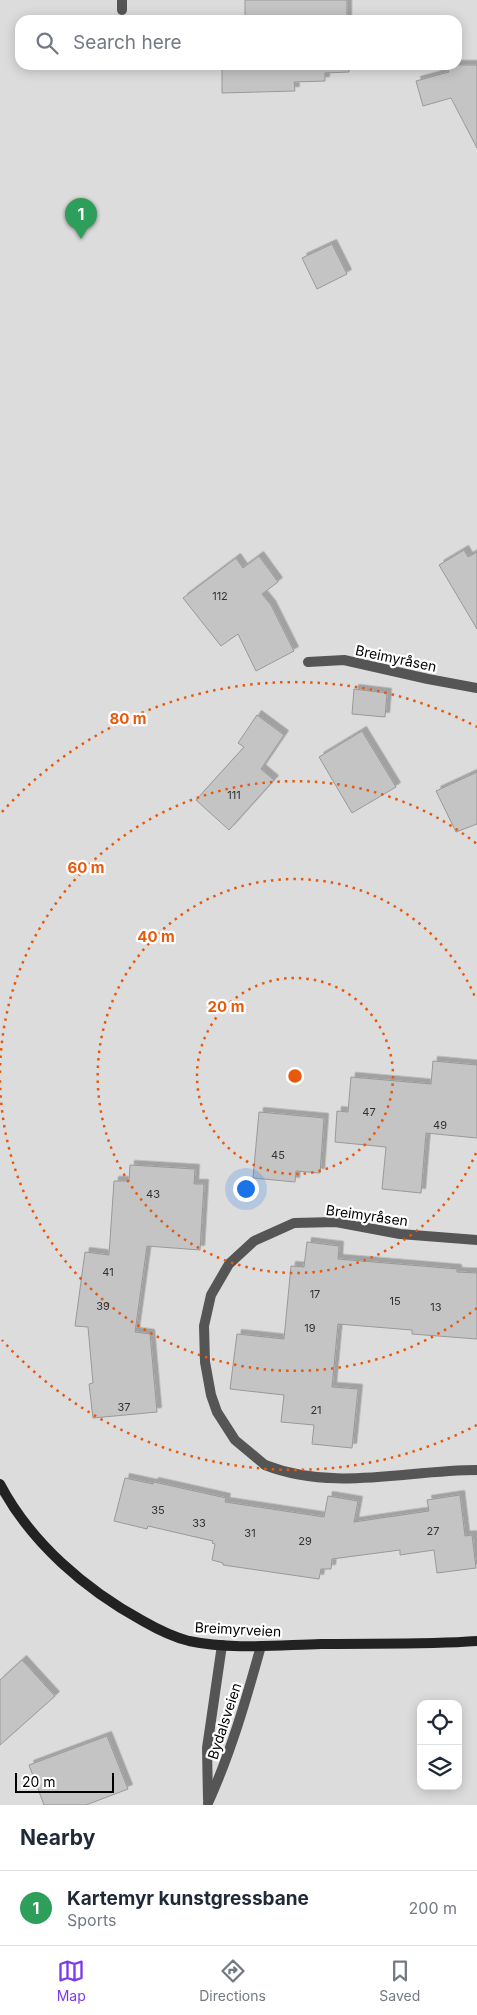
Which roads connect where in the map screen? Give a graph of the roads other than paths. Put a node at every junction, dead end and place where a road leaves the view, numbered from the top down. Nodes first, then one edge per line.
1 (308, 662) dead end
2 (477, 688) edge
3 (477, 1240) edge
4 (477, 1470) edge
5 (0, 1484) edge
6 (477, 1641) edge
7 (222, 1645) junction
8 (261, 1646) junction
9 (208, 1804) edge

1 - 2 street, Breimyråsen
3 - 4 street, Breimyråsen
5 - 7 street, Breimyrveien
6 - 8 street, Breimyrveien
7 - 8 street, Breimyrveien
7 - 9 street, Bydalsveien
8 - 9 street, Bydalsveien

